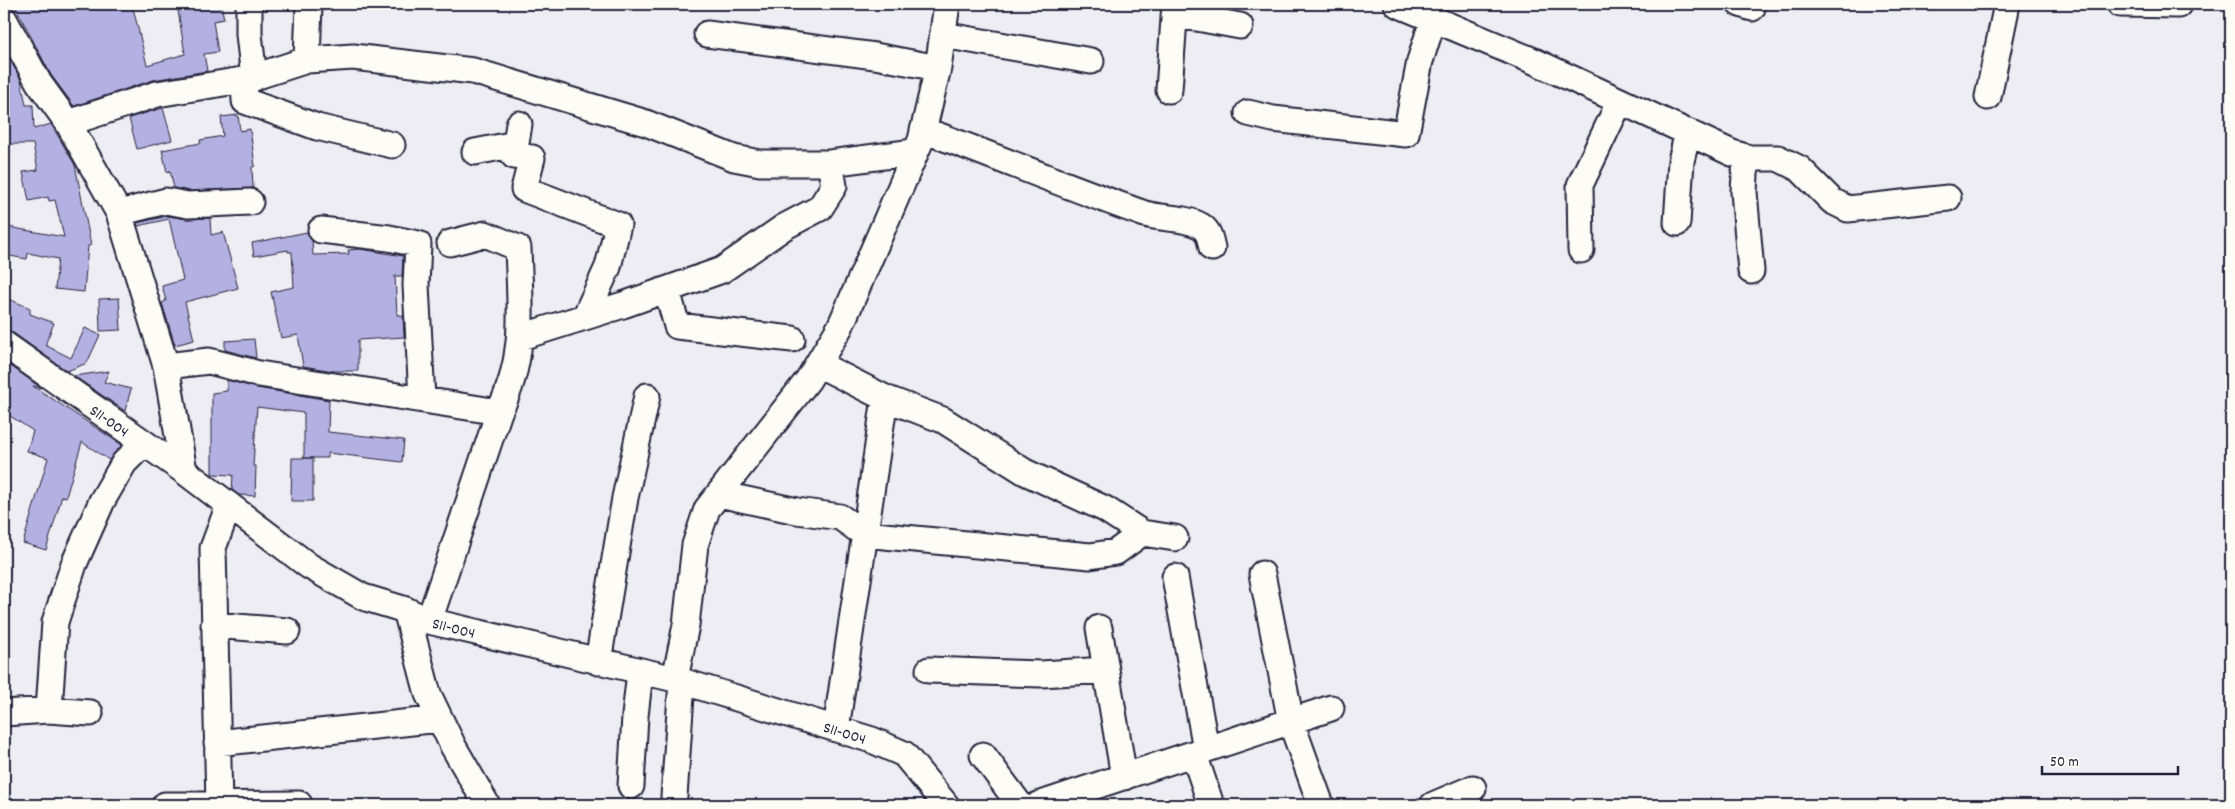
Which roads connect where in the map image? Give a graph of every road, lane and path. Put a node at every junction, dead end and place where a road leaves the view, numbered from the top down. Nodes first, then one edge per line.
1 (249, 4) edge
2 (309, 4) edge
3 (947, 4) edge
4 (1397, 4) edge
5 (2002, 4) edge
6 (2120, 4) edge
7 (2178, 5) dead end
8 (1174, 10) edge
9 (4, 18) edge
10 (1433, 20) junction
11 (1240, 26) dead end
12 (707, 34) dead end
13 (943, 35) junction
14 (307, 60) junction
15 (1091, 61) dead end
16 (938, 68) junction
17 (249, 79) junction
18 (1169, 90) dead end
19 (1988, 97) dead end
20 (1620, 101) junction
21 (1248, 113) dead end
22 (68, 123) junction
23 (1688, 132) junction
24 (919, 141) junction
25 (392, 145) dead end
26 (475, 152) dead end
27 (1746, 157) junction
28 (830, 163) junction
29 (1948, 198) dead end
30 (250, 202) dead end
31 (119, 213) junction
32 (1677, 223) dead end
33 (321, 230) dead end
34 (450, 243) dead end
35 (1212, 248) dead end
36 (1581, 250) dead end
37 (1751, 271) dead end
38 (667, 290) junction
39 (585, 317) junction
40 (521, 337) junction
41 (792, 339) dead end
42 (4, 344) edge
43 (818, 364) junction
44 (166, 366) junction
45 (647, 396) dead end
46 (885, 398) junction
47 (422, 399) junction
48 (500, 412) junction
49 (144, 443) junction
50 (184, 471) junction
51 (719, 494) junction
52 (230, 506) junction
53 (1142, 533) junction
54 (864, 534) junction
55 (1175, 538) dead end
56 (1262, 574) dead end
57 (1175, 578) dead end
58 (406, 610) junction
59 (429, 621) junction
60 (214, 625) junction
61 (1099, 628) dead end
62 (287, 631) dead end
63 (598, 662) junction
64 (929, 670) dead end
65 (1106, 670) junction
66 (640, 672) junction
67 (679, 680) junction
68 (1331, 708) dead end
69 (49, 710) junction
70 (4, 713) edge
71 (90, 713) dead end
72 (440, 719) junction
73 (1291, 722) junction
74 (836, 729) junction
75 (217, 743) junction
76 (1200, 752) junction
77 (983, 755) dead end
78 (1124, 777) junction
79 (631, 786) dead end
80 (1473, 788) dead end
81 (674, 796) dead end
82 (299, 804) edge
83 (165, 805) edge
84 (219, 805) edge
85 (487, 805) edge
86 (946, 805) edge
87 (1020, 805) edge
88 (1038, 805) edge
89 (1211, 805) edge
90 (1321, 805) edge
91 (1433, 805) edge

1 - 17 street
2 - 14 street
3 - 13 street
4 - 10 street
5 - 19 street
6 - 7 street
8 - 11 street
8 - 18 street
9 - 22 street
10 - 20 street
10 - 21 street
12 - 16 street
13 - 15 street
13 - 16 street
14 - 17 street
14 - 28 street
16 - 24 street
17 - 22 street
17 - 25 street
20 - 23 street
20 - 36 street
22 - 31 street
23 - 27 street
23 - 32 street
24 - 28 street
24 - 35 street
24 - 43 street
26 - 39 street
27 - 29 street
27 - 37 street
28 - 38 street
30 - 31 street
31 - 44 street
33 - 47 street
34 - 40 street
38 - 39 street
38 - 41 street
39 - 40 street
40 - 48 street
42 - 49 street, S11-004
43 - 46 street
43 - 51 street
44 - 47 street
44 - 50 street
45 - 63 street
46 - 53 street
46 - 54 street
47 - 48 street
48 - 59 street
49 - 50 street, S11-004
49 - 69 street
50 - 52 street, S11-004
51 - 54 street
51 - 67 street
52 - 58 street, S11-004
52 - 60 street
53 - 54 street
53 - 55 street
54 - 74 street
56 - 73 street
57 - 76 street
58 - 59 street, S11-004
58 - 72 street
59 - 63 street, S11-004
60 - 62 street
60 - 75 street
61 - 65 street
63 - 66 street, S11-004
64 - 65 street
65 - 78 street
66 - 67 street, S11-004
66 - 79 street
67 - 74 street, S11-004
67 - 81 street
68 - 73 street
69 - 70 street
69 - 71 street
72 - 75 street
72 - 85 street
73 - 76 street
73 - 90 street
74 - 86 street, S11-004
75 - 84 street
76 - 78 street
76 - 89 street
77 - 87 street
78 - 88 street
80 - 91 street
82 - 84 street
83 - 84 street

